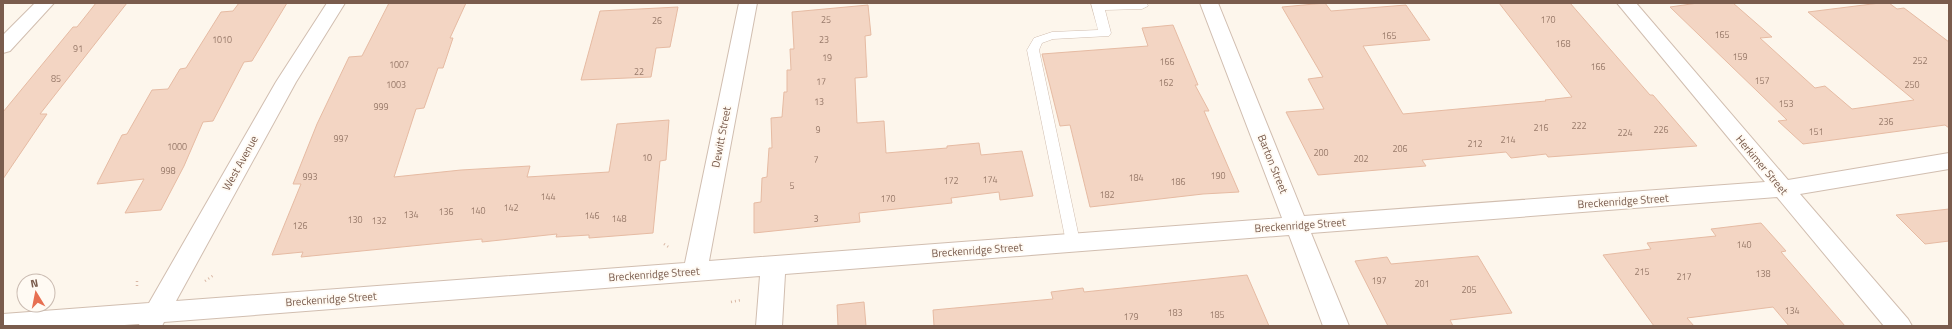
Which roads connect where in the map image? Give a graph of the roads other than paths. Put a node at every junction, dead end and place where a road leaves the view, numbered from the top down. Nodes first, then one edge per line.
1 (45, 3) edge
2 (336, 3) edge
3 (748, 3) edge
4 (1141, 3) edge
5 (1209, 3) edge
6 (1626, 3) edge
7 (1098, 5) edge
8 (3, 47) edge
9 (1949, 161) edge
10 (1782, 189) junction
11 (1297, 225) junction
12 (1073, 242) junction
13 (773, 265) junction
14 (695, 271) junction
15 (152, 319) edge
16 (3, 324) edge
17 (770, 326) edge
18 (1336, 326) edge
19 (1899, 326) edge

1 - 8 street
2 - 15 street, West Avenue
3 - 14 street, Dewitt Street
4 - 7 lane
5 - 11 street, Barton Street
6 - 10 street, Herkimer Street
7 - 12 lane
9 - 10 street, Breckenridge Street
10 - 11 street, Breckenridge Street
10 - 19 street, Herkimer Street
11 - 12 street, Breckenridge Street
11 - 18 street, Barton Street
12 - 13 street, Breckenridge Street
13 - 14 street, Breckenridge Street
13 - 17 street
14 - 15 street, Breckenridge Street
15 - 16 street, Breckenridge Street

